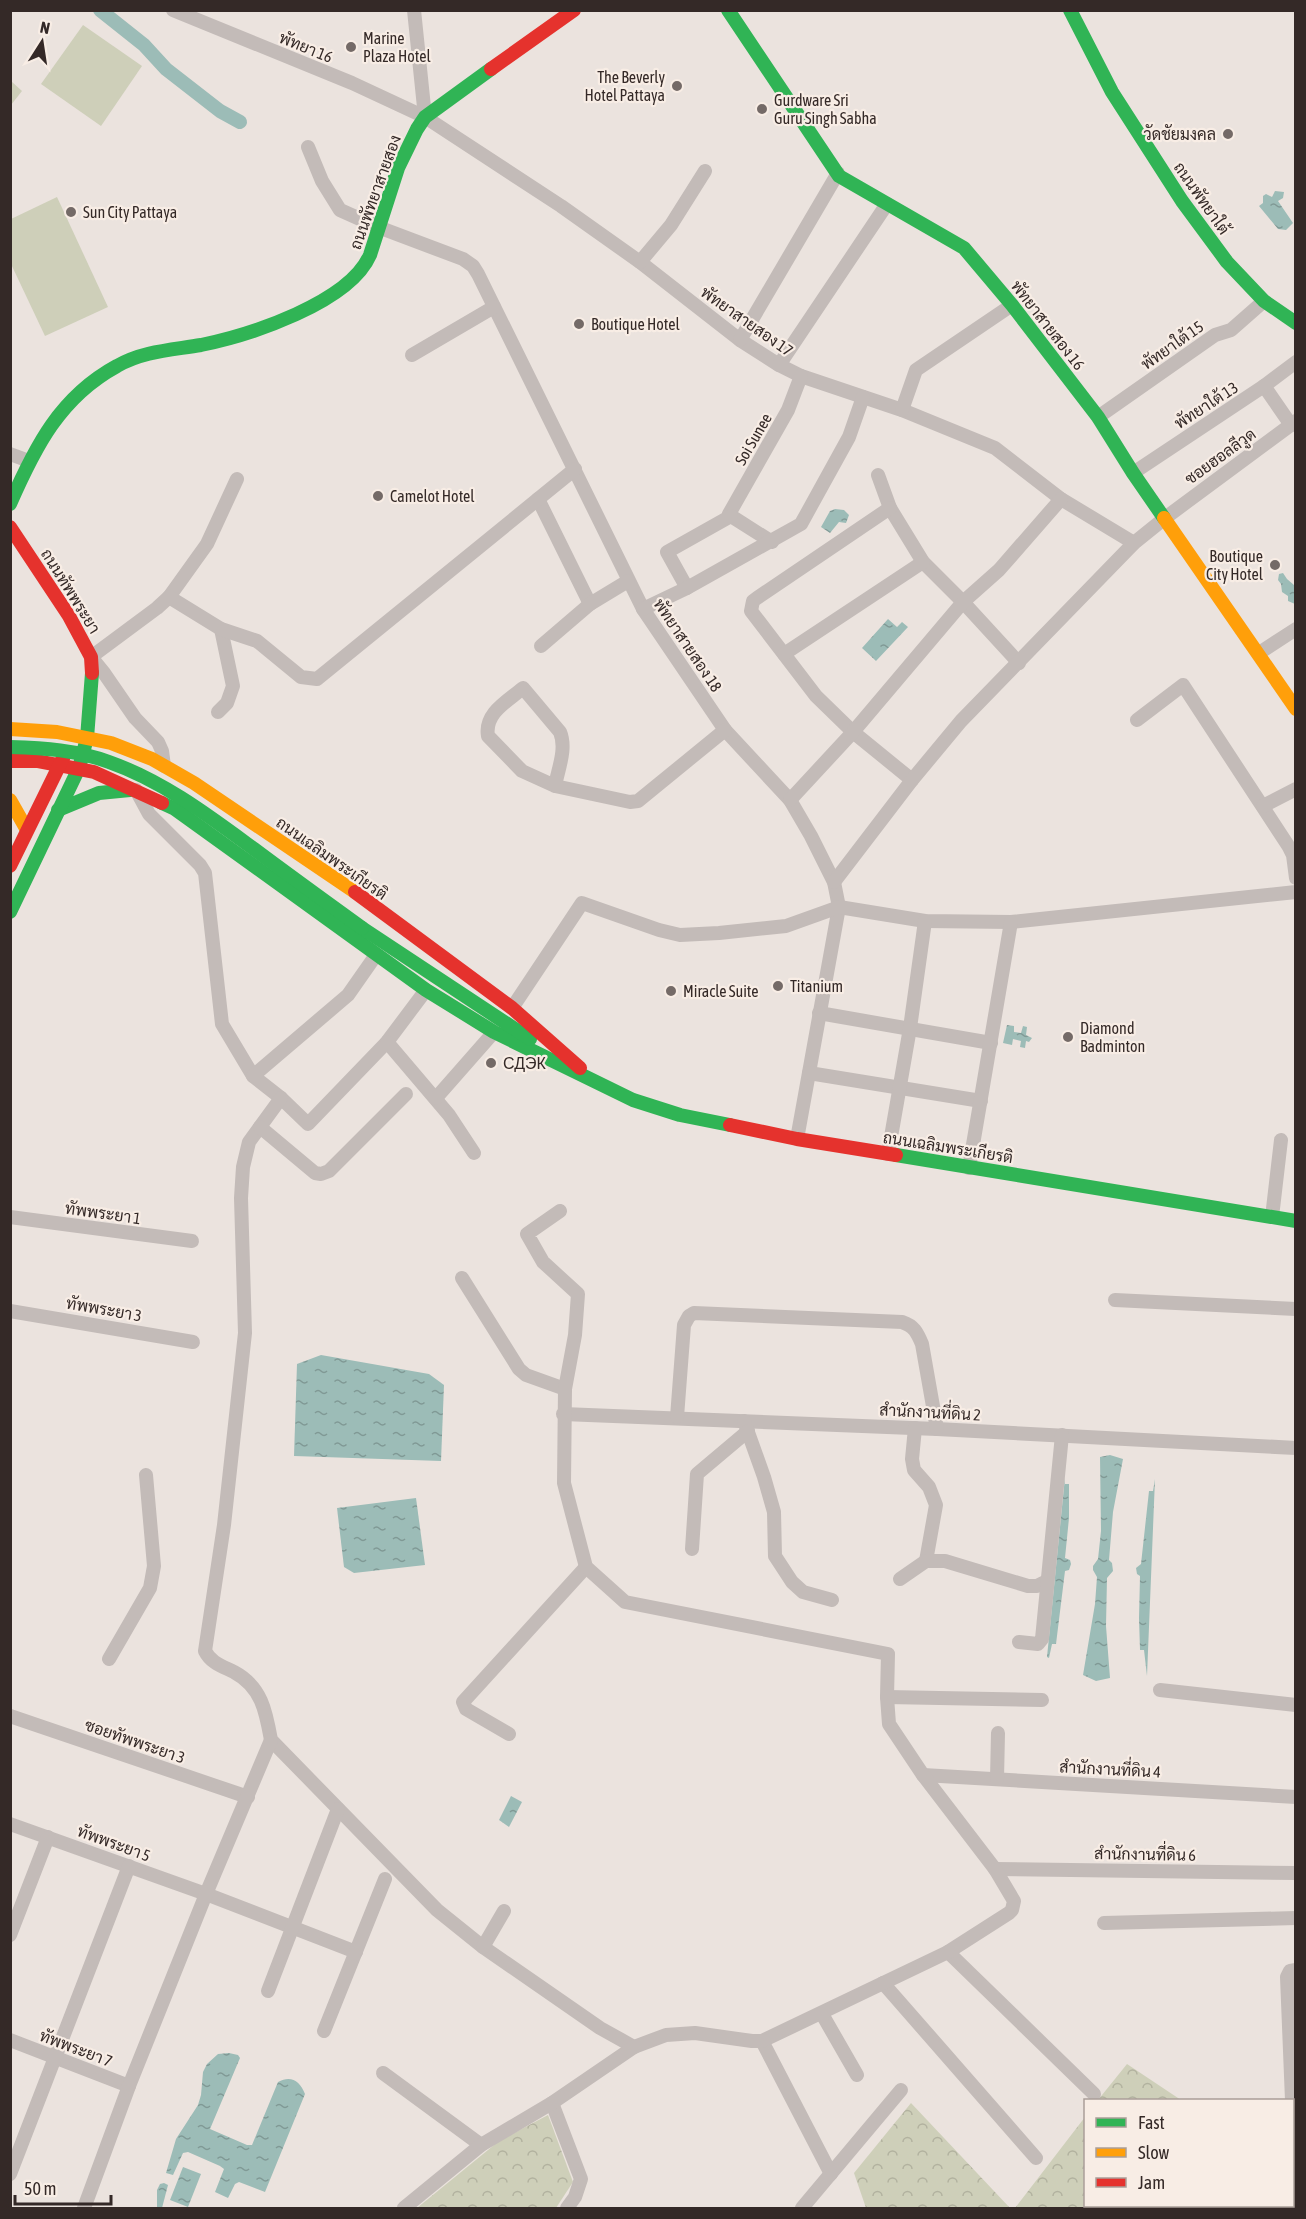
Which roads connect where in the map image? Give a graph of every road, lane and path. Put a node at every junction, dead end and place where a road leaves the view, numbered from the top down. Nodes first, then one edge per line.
1 (172, 10) edge
2 (414, 10) edge
3 (574, 10) edge
4 (728, 10) edge
5 (1070, 10) edge
6 (188, 14) edge
7 (425, 117) junction
8 (308, 147) dead end
9 (705, 171) dead end
10 (838, 173) junction
11 (887, 204) junction
12 (378, 227) junction
13 (640, 262) junction
14 (1263, 301) junction
15 (1012, 305) junction
16 (494, 306) junction
17 (1296, 323) edge
18 (740, 340) junction
19 (412, 355) dead end
20 (1296, 362) edge
21 (779, 365) junction
22 (801, 376) junction
23 (1264, 386) junction
24 (863, 397) junction
25 (903, 410) junction
26 (1098, 417) junction
27 (1293, 423) edge
28 (10, 454) edge
29 (29, 461) junction
30 (575, 469) junction
31 (1133, 473) junction
32 (878, 476) dead end
33 (237, 479) dead end
34 (538, 498) junction
35 (1061, 499) junction
36 (10, 504) edge
37 (890, 508) junction
38 (731, 516) junction
39 (1165, 518) junction
40 (10, 527) edge
41 (772, 542) junction
42 (1134, 543) junction
43 (923, 562) junction
44 (628, 581) junction
45 (687, 588) junction
46 (169, 597) junction
47 (963, 602) junction
48 (591, 604) junction
49 (643, 609) junction
50 (221, 629) junction
51 (1296, 629) edge
52 (541, 646) dead end
53 (1259, 653) junction
54 (784, 654) junction
55 (91, 657) junction
56 (1019, 663) junction
57 (1296, 709) edge
58 (218, 712) dead end
59 (1137, 720) dead end
60 (10, 729) edge
61 (726, 730) junction
62 (853, 732) junction
63 (72, 735) junction
64 (87, 738) junction
65 (10, 747) edge
66 (10, 761) edge
67 (60, 765) junction
68 (164, 766) junction
69 (79, 768) junction
70 (912, 780) junction
71 (194, 783) junction
72 (555, 786) junction
73 (1296, 789) edge
74 (136, 790) junction
75 (10, 800) edge
76 (790, 800) junction
77 (1263, 806) junction
78 (175, 809) junction
79 (58, 810) junction
80 (27, 830) junction
81 (10, 866) edge
82 (10, 876) edge
83 (1296, 878) edge
84 (24, 882) junction
85 (834, 882) junction
86 (1296, 892) edge
87 (839, 907) junction
88 (10, 912) edge
89 (925, 921) junction
90 (1011, 922) junction
91 (376, 955) junction
92 (426, 990) junction
93 (512, 1008) junction
94 (819, 1014) junction
95 (910, 1028) junction
96 (494, 1032) junction
97 (387, 1042) junction
98 (991, 1043) junction
99 (809, 1073) junction
100 (253, 1076) junction
101 (600, 1085) junction
102 (899, 1087) junction
103 (406, 1094) dead end
104 (281, 1098) junction
105 (436, 1098) junction
106 (981, 1101) junction
107 (261, 1127) junction
108 (797, 1139) junction
109 (1281, 1140) dead end
110 (474, 1153) dead end
111 (888, 1154) junction
112 (969, 1168) junction
113 (560, 1211) dead end
114 (10, 1217) edge
115 (1272, 1217) junction
116 (1296, 1221) edge
117 (192, 1241) dead end
118 (462, 1278) dead end
119 (1115, 1300) dead end
120 (1296, 1309) edge
121 (10, 1311) edge
122 (193, 1342) dead end
123 (565, 1389) junction
124 (563, 1414) junction
125 (677, 1417) junction
126 (746, 1426) junction
127 (915, 1428) junction
128 (937, 1429) junction
129 (1062, 1435) junction
130 (1296, 1448) edge
131 (146, 1475) dead end
132 (692, 1549) dead end
133 (926, 1561) junction
134 (586, 1567) junction
135 (900, 1579) dead end
136 (1047, 1581) junction
137 (832, 1600) dead end
138 (1019, 1642) dead end
139 (108, 1659) dead end
140 (1160, 1690) dead end
141 (887, 1697) junction
142 (1042, 1700) dead end
143 (1296, 1705) edge
144 (10, 1716) edge
145 (998, 1733) dead end
146 (509, 1734) dead end
147 (271, 1740) junction
148 (923, 1775) junction
149 (998, 1779) junction
150 (248, 1797) junction
151 (1296, 1797) edge
152 (338, 1809) junction
153 (10, 1824) edge
154 (48, 1837) junction
155 (129, 1866) junction
156 (995, 1869) junction
157 (1296, 1873) edge
158 (385, 1879) dead end
159 (206, 1894) junction
160 (504, 1911) dead end
161 (1296, 1918) edge
162 (1104, 1923) dead end
163 (292, 1927) junction
164 (10, 1935) edge
165 (483, 1947) junction
166 (356, 1952) junction
167 (948, 1952) junction
168 (1296, 1970) edge
169 (883, 1983) junction
170 (268, 1990) dead end
171 (822, 2014) junction
172 (324, 2031) dead end
173 (10, 2040) edge
174 (762, 2041) junction
175 (634, 2047) junction
176 (54, 2058) junction
177 (1293, 2060) edge
178 (384, 2073) dead end
179 (857, 2075) dead end
180 (129, 2086) junction
181 (901, 2090) dead end
182 (1094, 2094) dead end
183 (1292, 2099) edge
184 (552, 2103) junction
185 (481, 2145) junction
186 (1036, 2158) dead end
187 (10, 2174) edge
188 (831, 2174) junction
189 (84, 2208) edge
190 (405, 2208) edge
191 (567, 2208) edge
192 (802, 2208) edge

1 - 6 street, พัทยา 16
2 - 7 street
3 - 7 main road, ถนนพัทยาสายสอง
4 - 10 main road, พัทยาสายสอง 16
5 - 14 main road, ถนนพัทยาใต้
6 - 7 street, พัทยา 16
7 - 12 main road, ถนนพัทยาสายสอง
7 - 13 street, พัทยาสายสอง 17
8 - 12 street, พัทยาสายสอง 18
9 - 13 street
10 - 11 main road, พัทยาสายสอง 16
10 - 18 street
11 - 15 main road, พัทยาสายสอง 16
11 - 21 street
12 - 16 street, พัทยาสายสอง 18
12 - 29 main road, ถนนพัทยาสายสอง
13 - 18 street, พัทยาสายสอง 17
14 - 17 main road, ถนนพัทยาใต้
14 - 26 street, พัทยาใต้ 15
15 - 25 street
15 - 26 main road, พัทยาสายสอง 16
16 - 19 street
16 - 30 street, พัทยาสายสอง 18
18 - 21 street, พัทยาสายสอง 17
20 - 23 street, พัทยาใต้ 13
21 - 22 street, พัทยาสายสอง 17
22 - 24 street, พัทยาสายสอง 17
22 - 38 street, Soi Sunee
23 - 27 street
23 - 31 street, พัทยาใต้ 13
24 - 25 street, พัทยาสายสอง 17
24 - 41 street
25 - 35 street, พัทยาสายสอง 17
26 - 31 main road, พัทยาสายสอง 16
27 - 39 street, ซอยฮอลลีวูด
28 - 29 street
29 - 36 main road, ถนนพัทยาสายสอง
30 - 34 street
30 - 44 street, พัทยาสายสอง 18
31 - 39 main road, พัทยาสายสอง 16
32 - 37 street
33 - 46 street
34 - 48 street
34 - 50 street
35 - 42 street, พัทยาสายสอง 17
35 - 47 street
37 - 43 street
37 - 54 street
38 - 41 street
38 - 45 street
39 - 42 street, ซอยฮอลลีวูด
39 - 53 main road, พัทยาสายสอง 16
40 - 55 main road, ถนนทัพพระยา
41 - 45 street
42 - 56 street, ซอยฮอลลีวูด
43 - 47 street
43 - 54 street
44 - 48 street
44 - 49 street, พัทยาสายสอง 18
45 - 49 street
46 - 50 street
46 - 55 street
47 - 56 street
47 - 62 street
48 - 52 street
49 - 61 street, พัทยาสายสอง 18
50 - 58 street
51 - 53 street
53 - 57 main road, พัทยาสายสอง 16
54 - 62 street
55 - 64 main road, ถนนทัพพระยา
55 - 68 street
56 - 70 street, ซอยฮอลลีวูด
59 - 77 street
60 - 63 main road, ถนนเฉลิมพระเกียรติ
61 - 72 street
61 - 76 street, พัทยาสายสอง 18
62 - 70 street
62 - 76 street
63 - 64 main road, ถนนเฉลิมพระเกียรติ
63 - 67 main road
64 - 68 main road, ถนนเฉลิมพระเกียรติ
64 - 69 main road, ถนนทัพพระยา
65 - 101 main road, bridge
66 - 67 main road, ถนนเฉลิมพระเกียรติ
67 - 69 main road, ถนนเฉลิมพระเกียรติ
67 - 80 main road
68 - 71 main road, ถนนเฉลิมพระเกียรติ
69 - 74 main road, ถนนเฉลิมพระเกียรติ
69 - 79 main road, ถนนทัพพระยา
70 - 85 street, ซอยฮอลลีวูด
71 - 78 main road
71 - 93 main road, ถนนเฉลิมพระเกียรติ
72 - 72 street
73 - 77 street
74 - 78 main road, ถนนเฉลิมพระเกียรติ
74 - 79 main road
74 - 100 street
75 - 80 main road
76 - 85 street, พัทยาสายสอง 18
77 - 83 street
78 - 91 main road, ถนนเฉลิมพระเกียรติ
79 - 84 main road, ถนนทัพพระยา
80 - 81 main road
82 - 84 main road
84 - 88 main road, ถนนทัพพระยา
85 - 87 street, พัทยาสายสอง 18
86 - 90 street
87 - 89 street
87 - 93 street
87 - 94 street, พัทยาสายสอง 18
89 - 90 street
89 - 95 street
90 - 98 street
91 - 92 main road, ถนนเฉลิมพระเกียรติ
91 - 100 street
92 - 96 main road, ถนนเฉลิมพระเกียรติ
92 - 97 street
93 - 101 main road, ถนนเฉลิมพระเกียรติ
94 - 95 street
94 - 99 street, พัทยาสายสอง 18
95 - 98 street
95 - 102 street
96 - 101 main road, ถนนเฉลิมพระเกียรติ
96 - 105 street
97 - 104 street
97 - 105 street
98 - 106 street
99 - 102 street
99 - 108 street, พัทยาสายสอง 18
100 - 104 street
101 - 108 main road, ถนนเฉลิมพระเกียรติ
102 - 106 street
102 - 111 street
103 - 107 street
104 - 107 street
105 - 110 street
106 - 112 street
107 - 147 street
108 - 111 main road, ถนนเฉลิมพระเกียรติ
109 - 115 street
111 - 112 main road, ถนนเฉลิมพระเกียรติ
112 - 115 main road, ถนนเฉลิมพระเกียรติ
113 - 123 street
114 - 117 street, ทัพพระยา 1
115 - 116 main road, ถนนเฉลิมพระเกียรติ
118 - 123 street
119 - 120 street
121 - 122 street, ทัพพระยา 3
123 - 124 street
124 - 125 street, สำนักงานที่ดิน 2
124 - 134 street
125 - 126 street, สำนักงานที่ดิน 2
125 - 128 street
126 - 127 street, สำนักงานที่ดิน 2
126 - 132 street
126 - 137 street
127 - 128 street, สำนักงานที่ดิน 2
127 - 133 street
128 - 129 street, สำนักงานที่ดิน 2
129 - 130 street, สำนักงานที่ดิน 2
129 - 136 street
131 - 139 street
133 - 135 street
133 - 136 street
134 - 141 street
134 - 146 street
136 - 138 street
140 - 143 street
141 - 142 street
141 - 148 street
144 - 150 street, ซอยทัพพระยา 3
145 - 149 street
147 - 150 street
147 - 152 street
148 - 149 street, สำนักงานที่ดิน 4
148 - 156 street
149 - 151 street, สำนักงานที่ดิน 4
150 - 159 street
152 - 163 street
152 - 165 street
153 - 154 street, ทัพพระยา 5
154 - 155 street, ทัพพระยา 5
154 - 164 street
155 - 159 street, ทัพพระยา 5
155 - 176 street
156 - 157 street, สำนักงานที่ดิน 6
156 - 167 street
158 - 166 street
159 - 163 street, ทัพพระยา 5
159 - 180 street
160 - 165 street
161 - 162 street
163 - 166 street, ทัพพระยา 5
163 - 170 street
165 - 175 street
166 - 172 street
167 - 169 street
167 - 182 street
168 - 177 street
169 - 171 street
169 - 186 street
171 - 174 street
171 - 179 street
173 - 176 street, ทัพพระยา 7
174 - 175 street
174 - 188 street
175 - 184 street
176 - 180 street, ทัพพระยา 7
176 - 187 street
177 - 183 street
178 - 185 street
180 - 189 street
181 - 188 street
184 - 185 street
184 - 191 street
185 - 190 street
188 - 192 street

